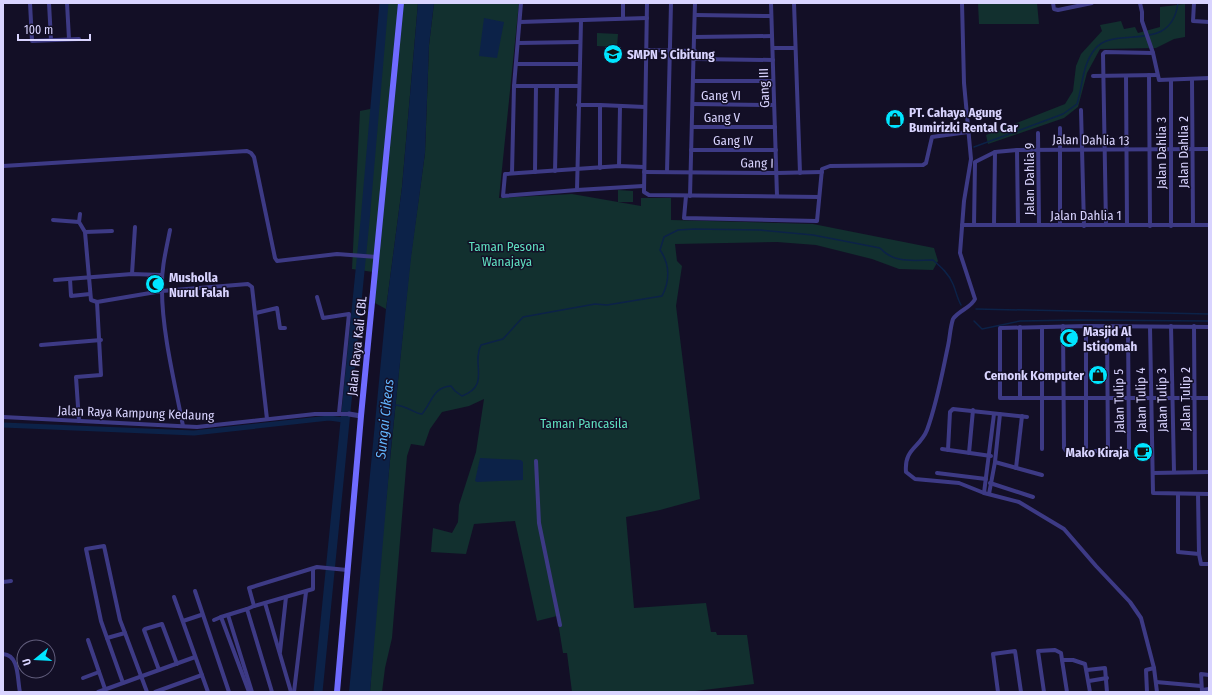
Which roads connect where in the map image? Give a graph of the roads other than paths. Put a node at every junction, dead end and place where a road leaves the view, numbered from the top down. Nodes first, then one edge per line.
1 (30, 3) edge
2 (49, 3) edge
3 (67, 3) edge
4 (401, 3) edge
5 (521, 3) edge
6 (623, 3) edge
7 (647, 3) edge
8 (671, 3) edge
9 (695, 3) edge
10 (771, 3) edge
11 (794, 3) edge
12 (962, 3) edge
13 (1053, 3) edge
14 (1092, 3) edge
15 (1140, 3) edge
16 (1194, 3) edge
17 (695, 15) junction
18 (771, 16) junction
19 (623, 18) junction
20 (647, 18) junction
21 (581, 21) junction
22 (520, 22) junction
23 (1209, 22) edge
24 (772, 36) junction
25 (694, 37) junction
26 (69, 39) junction
27 (79, 39) dead end
28 (51, 40) junction
29 (580, 42) junction
30 (518, 44) junction
31 (773, 48) junction
32 (795, 48) junction
33 (647, 50) junction
34 (670, 51) junction
35 (694, 51) junction
36 (1153, 53) junction
37 (695, 59) junction
38 (773, 60) junction
39 (516, 64) junction
40 (579, 64) junction
41 (1104, 74) junction
42 (1149, 75) junction
43 (1157, 75) junction
44 (1093, 76) dead end
45 (1126, 76) junction
46 (1209, 78) edge
47 (1192, 80) junction
48 (694, 81) junction
49 (774, 81) junction
50 (1171, 81) junction
51 (514, 86) junction
52 (536, 86) junction
53 (557, 86) junction
54 (579, 86) junction
55 (693, 104) junction
56 (578, 105) junction
57 (600, 105) junction
58 (774, 105) junction
59 (620, 106) junction
60 (645, 107) junction
61 (1081, 110) dead end
62 (692, 127) junction
63 (775, 127) junction
64 (1060, 128) dead end
65 (968, 132) junction
66 (1038, 133) dead end
67 (1039, 149) junction
68 (1060, 149) junction
69 (1209, 149) edge
70 (692, 150) junction
71 (776, 150) junction
72 (1017, 150) junction
73 (1104, 150) junction
74 (1127, 150) junction
75 (1148, 150) junction
76 (1171, 150) junction
77 (1192, 150) junction
78 (1082, 151) junction
79 (995, 152) junction
80 (3, 166) edge
81 (619, 166) junction
82 (644, 167) junction
83 (600, 168) junction
84 (577, 170) junction
85 (555, 171) junction
86 (535, 172) junction
87 (644, 172) junction
88 (667, 172) junction
89 (691, 172) junction
90 (822, 172) junction
91 (512, 173) junction
92 (800, 173) junction
93 (777, 174) junction
94 (643, 186) junction
95 (577, 190) junction
96 (688, 196) junction
97 (777, 196) junction
98 (819, 197) junction
99 (80, 214) dead end
100 (53, 220) dead end
101 (79, 222) junction
102 (962, 225) junction
103 (974, 225) junction
104 (994, 225) junction
105 (1018, 225) junction
106 (1039, 225) junction
107 (1060, 225) junction
108 (1106, 225) junction
109 (1127, 225) junction
110 (1193, 225) junction
111 (1209, 225) edge
112 (1084, 226) junction
113 (1150, 226) junction
114 (1172, 226) junction
115 (135, 227) dead end
116 (170, 230) dead end
117 (112, 231) dead end
118 (85, 232) junction
119 (377, 257) junction
120 (132, 274) junction
121 (162, 275) junction
122 (88, 277) junction
123 (70, 279) junction
124 (55, 280) dead end
125 (162, 291) junction
126 (90, 294) junction
127 (317, 297) dead end
128 (97, 302) junction
129 (256, 312) junction
130 (1063, 326) junction
131 (1086, 326) junction
132 (1106, 326) junction
133 (1171, 326) junction
134 (1194, 326) junction
135 (1020, 327) junction
136 (1042, 327) junction
137 (1128, 327) junction
138 (1150, 327) junction
139 (1209, 327) edge
140 (285, 328) dead end
141 (100, 340) junction
142 (41, 345) dead end
143 (1020, 398) junction
144 (1042, 398) junction
145 (1063, 398) junction
146 (1086, 398) junction
147 (1107, 398) junction
148 (1172, 398) junction
149 (1194, 398) junction
150 (1209, 398) edge
151 (1129, 399) junction
152 (1151, 399) junction
153 (973, 410) junction
154 (340, 413) junction
155 (349, 414) joint
156 (994, 414) junction
157 (1000, 414) junction
158 (361, 416) junction
159 (1022, 416) junction
160 (3, 417) edge
161 (1027, 417) dead end
162 (267, 420) junction
163 (79, 421) junction
164 (183, 426) junction
165 (942, 449) dead end
166 (1042, 449) dead end
167 (948, 450) junction
168 (1086, 451) junction
169 (1108, 451) junction
170 (969, 453) junction
171 (989, 455) junction
172 (995, 457) junction
173 (536, 461) dead end
174 (995, 462) junction
175 (1016, 468) junction
176 (1153, 472) junction
177 (1174, 472) junction
178 (1196, 472) junction
179 (1209, 472) edge
180 (937, 473) dead end
181 (1042, 475) dead end
182 (986, 480) junction
183 (991, 484) junction
184 (987, 494) junction
185 (1178, 494) junction
186 (1198, 494) junction
187 (1209, 494) edge
188 (1033, 497) dead end
189 (1199, 554) junction
190 (1209, 564) edge
191 (313, 568) junction
192 (347, 570) junction
193 (11, 581) dead end
194 (3, 582) edge
195 (195, 592) dead end
196 (306, 592) junction
197 (174, 597) dead end
198 (286, 597) junction
199 (265, 603) junction
200 (254, 606) junction
201 (247, 609) junction
202 (201, 615) junction
203 (228, 615) junction
204 (221, 617) junction
205 (214, 620) dead end
206 (183, 621) junction
207 (560, 625) dead end
208 (124, 633) junction
209 (106, 638) junction
210 (88, 640) dead end
211 (3, 654) edge
212 (280, 654) junction
213 (196, 657) junction
214 (1062, 660) junction
215 (177, 664) junction
216 (1154, 668) junction
217 (159, 670) junction
218 (1087, 670) junction
219 (99, 672) junction
220 (202, 675) junction
221 (1209, 675) edge
222 (141, 677) junction
223 (83, 678) dead end
224 (1107, 678) junction
225 (1089, 681) junction
226 (1156, 682) junction
227 (123, 683) junction
228 (105, 689) junction
229 (1202, 689) edge
230 (1209, 689) edge
231 (20, 692) edge
232 (98, 692) edge
233 (147, 692) edge
234 (155, 692) edge
235 (208, 692) edge
236 (229, 692) edge
237 (249, 692) edge
238 (252, 692) edge
239 (272, 692) edge
240 (291, 692) edge
241 (294, 692) edge
242 (337, 692) edge
243 (998, 692) edge
244 (1021, 692) edge
245 (1044, 692) edge
246 (1067, 692) edge
247 (1090, 692) edge
248 (1108, 692) edge
249 (1147, 692) edge
250 (1157, 692) edge

1 - 28 street
2 - 28 street
3 - 26 street
4 - 119 main road, Jalan Raya Kali CBL
5 - 22 street
6 - 19 street
7 - 20 street
8 - 34 street
9 - 17 street
10 - 18 street, Gang III
11 - 32 street
12 - 65 street
13 - 14 street
15 - 36 street
16 - 23 street
17 - 18 street
17 - 25 street
18 - 24 street, Gang III
19 - 20 street
19 - 21 street
20 - 33 street
21 - 22 street
21 - 29 street
22 - 30 street
24 - 25 street
24 - 31 street, Gang III
25 - 35 street
26 - 27 street
26 - 28 street
29 - 30 street
29 - 40 street
30 - 39 street
31 - 32 street
31 - 38 street, Gang III
32 - 92 street
33 - 34 street
33 - 60 street
34 - 35 street
34 - 88 street
35 - 37 street
36 - 41 street
36 - 43 street
37 - 38 street
37 - 48 street
38 - 49 street, Gang III
39 - 40 street
39 - 51 street
40 - 54 street
41 - 44 street
41 - 45 street
41 - 73 street
42 - 43 street
42 - 45 street
42 - 75 street
43 - 50 street
45 - 74 street
46 - 47 street
47 - 50 street
47 - 77 street, Jalan Dahlia 2
48 - 49 street
48 - 55 street
49 - 58 street, Gang III
50 - 76 street, Jalan Dahlia 3
51 - 52 street
51 - 91 street
52 - 53 street
52 - 86 street
53 - 54 street
53 - 85 street
54 - 56 street
55 - 58 street, Gang VI
55 - 62 street
56 - 57 street
56 - 84 street
57 - 59 street
57 - 83 street
58 - 63 street, Gang III
59 - 60 street
59 - 81 street
60 - 82 street
61 - 78 street
62 - 63 street, Gang V
62 - 70 street
63 - 71 street, Gang III
64 - 68 street
65 - 90 street, Gang I
65 - 102 street
66 - 67 street, Jalan Dahlia 9
67 - 68 street, Jalan Dahlia 13
67 - 72 street, Jalan Dahlia 13
67 - 106 street, Jalan Dahlia 9
68 - 78 street, Jalan Dahlia 13
68 - 107 street
69 - 77 street, Jalan Dahlia 13
70 - 71 street, Gang IV
70 - 89 street
71 - 93 street, Gang III
72 - 79 street, Jalan Dahlia 13
72 - 105 street
73 - 74 street, Jalan Dahlia 13
73 - 78 street, Jalan Dahlia 13
73 - 108 street
74 - 75 street, Jalan Dahlia 13
74 - 109 street
75 - 76 street, Jalan Dahlia 13
75 - 113 street
76 - 77 street, Jalan Dahlia 13
76 - 114 street, Jalan Dahlia 3
77 - 110 street, Jalan Dahlia 2
78 - 112 street
79 - 103 street, Jalan Dahlia 13
79 - 104 street
80 - 119 street
81 - 82 street
81 - 83 street
82 - 87 street
83 - 84 street
84 - 85 street
84 - 95 street
85 - 86 street
86 - 91 street
87 - 88 street, Gang I
87 - 94 street
88 - 89 street, Gang I
89 - 93 street, Gang I
89 - 96 street
90 - 92 street, Gang I
90 - 98 street
91 - 95 street
92 - 93 street, Gang I
93 - 97 street, Gang III
94 - 95 street
94 - 96 street
96 - 97 street
96 - 98 street
97 - 98 street
99 - 101 street
100 - 101 street
101 - 118 street
102 - 103 street, Jalan Dahlia 1
102 - 184 street
103 - 104 street, Jalan Dahlia 1
104 - 105 street, Jalan Dahlia 1
105 - 106 street, Jalan Dahlia 1
106 - 107 street, Jalan Dahlia 1
107 - 112 street, Jalan Dahlia 1
108 - 109 street, Jalan Dahlia 1
108 - 112 street, Jalan Dahlia 1
109 - 113 street, Jalan Dahlia 1
110 - 111 street, Jalan Dahlia 1
110 - 114 street, Jalan Dahlia 1
113 - 114 street, Jalan Dahlia 1
115 - 120 street
116 - 121 street
117 - 118 street
118 - 122 street
119 - 158 main road, Jalan Raya Kali CBL
120 - 121 street
120 - 122 street
121 - 125 street
122 - 123 street
122 - 126 street
123 - 124 street
123 - 126 street
125 - 128 street
125 - 129 street
125 - 164 street
126 - 128 street
127 - 154 street
128 - 141 street
129 - 140 street
129 - 162 street
130 - 131 street
130 - 136 street
130 - 145 street
131 - 132 street
131 - 146 street
132 - 137 street
132 - 147 street
133 - 134 street
133 - 138 street
133 - 148 street, Jalan Tulip 3
134 - 139 street
134 - 149 street, Jalan Tulip 2
135 - 136 street
135 - 143 street
135 - 143 street
136 - 144 street
137 - 138 street
137 - 151 street, Jalan Tulip 5
138 - 152 street, Jalan Tulip 4
141 - 142 street
141 - 163 street
143 - 144 street
144 - 145 street
144 - 166 street
145 - 146 street
145 - 168 street
146 - 147 street
146 - 168 street
147 - 151 street
147 - 169 street
148 - 149 street
148 - 152 street
148 - 177 street, Jalan Tulip 3
149 - 150 street
149 - 178 street, Jalan Tulip 2
151 - 152 street
151 - 169 street, Jalan Tulip 5
152 - 176 street, Jalan Tulip 4
153 - 156 street
153 - 167 street
153 - 170 street
154 - 155 street, Jalan Raya Kampung Kedaung
154 - 162 street, Jalan Raya Kampung Kedaung
155 - 158 street
156 - 157 street
156 - 171 street
157 - 159 street
157 - 172 street
158 - 192 main road, Jalan Raya Kali CBL
159 - 161 street
159 - 175 street
160 - 163 street, Jalan Raya Kampung Kedaung
162 - 164 street, Jalan Raya Kampung Kedaung
163 - 164 street, Jalan Raya Kampung Kedaung
165 - 167 street
167 - 170 street
168 - 169 street
170 - 171 street
171 - 172 street
171 - 182 street
172 - 174 street
173 - 207 street
174 - 175 street
174 - 183 street
175 - 181 street
176 - 177 street
176 - 185 street, Jalan Tulip 4
177 - 178 street
178 - 179 street
180 - 182 street
182 - 183 street
182 - 184 street
183 - 184 street
183 - 188 street
184 - 216 street
185 - 186 street
185 - 189 street
186 - 187 street
186 - 189 street
189 - 190 street
191 - 192 street
191 - 196 street
191 - 200 street
192 - 242 main road, Jalan Raya Kali CBL
193 - 194 street
195 - 202 street
196 - 198 street
196 - 241 street
197 - 206 street
198 - 199 street
198 - 212 street
199 - 200 street
199 - 212 street
200 - 201 street
201 - 203 street
201 - 239 street
202 - 206 street
202 - 236 street
203 - 204 street
203 - 238 street
204 - 205 street
204 - 237 street
206 - 213 street
208 - 209 street
208 - 209 street
208 - 222 street
209 - 227 street
210 - 219 street
211 - 231 street
212 - 240 street
213 - 215 street
213 - 220 street
214 - 218 street
214 - 245 street
214 - 246 street
215 - 217 street
215 - 217 street
216 - 226 street
216 - 249 street
217 - 222 street
218 - 224 street
218 - 225 street
219 - 223 street
219 - 228 street
220 - 234 street
220 - 235 street
221 - 229 street
222 - 227 street
222 - 233 street
224 - 225 street
224 - 248 street
225 - 247 street
226 - 229 street
226 - 250 street
227 - 228 street
228 - 232 street
229 - 230 street
243 - 244 street

